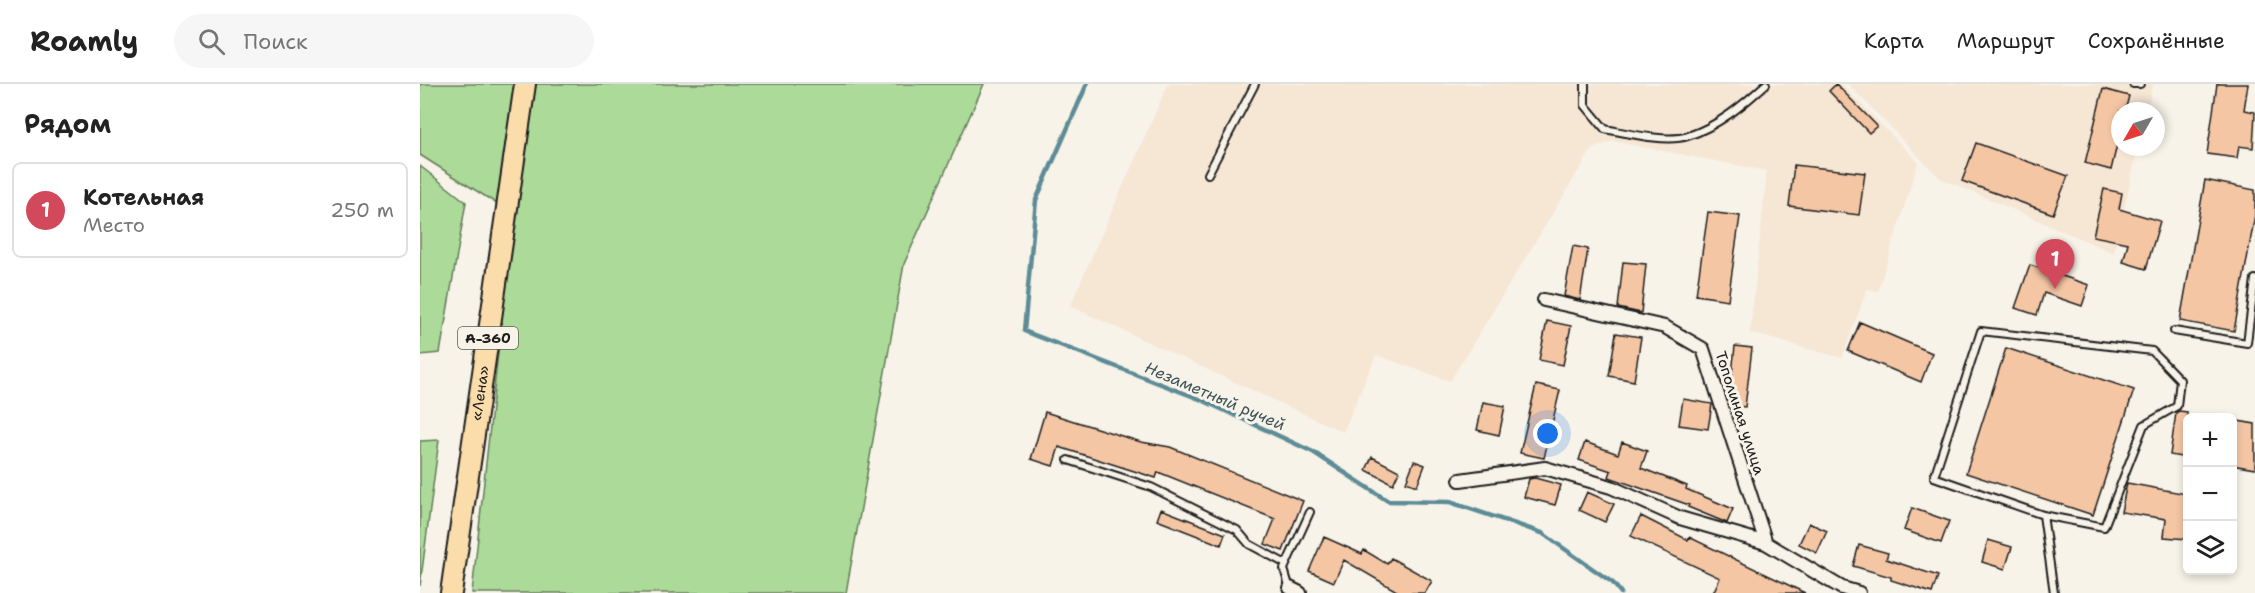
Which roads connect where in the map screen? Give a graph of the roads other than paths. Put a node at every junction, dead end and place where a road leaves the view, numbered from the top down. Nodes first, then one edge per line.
1 (525, 84) edge
2 (1255, 84) edge
3 (1585, 84) edge
4 (1766, 84) edge
5 (2133, 84) edge
6 (2140, 84) edge
7 (1208, 174) dead end
8 (2255, 279) edge
9 (1544, 300) dead end
10 (2174, 331) dead end
11 (1068, 460) dead end
12 (1460, 480) dead end
13 (1310, 512) dead end
14 (2043, 515) junction
15 (1766, 543) junction
16 (1286, 564) junction
17 (1839, 590) edge
18 (1292, 591) edge
19 (451, 593) edge
20 (1858, 593) edge
21 (2054, 593) edge

1 - 19 highway, «Лена» / А-360
2 - 7 lane
3 - 4 lane
5 - 6 lane
8 - 10 lane
9 - 15 street, Тополиная улица
11 - 16 lane
12 - 15 street
13 - 16 lane
14 - 14 lane
14 - 21 lane
15 - 17 street
16 - 18 lane
17 - 20 street

